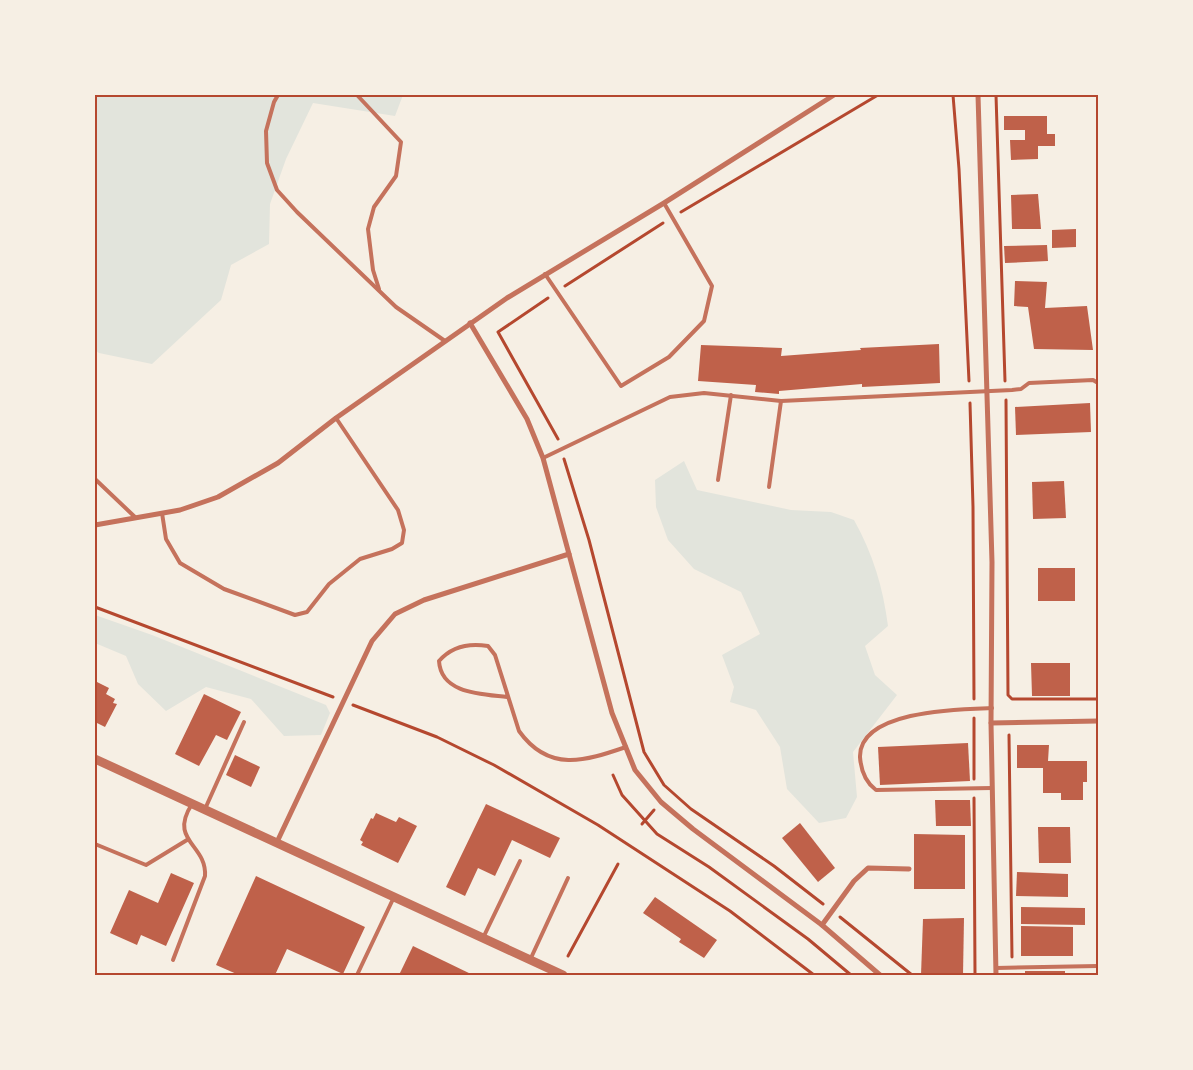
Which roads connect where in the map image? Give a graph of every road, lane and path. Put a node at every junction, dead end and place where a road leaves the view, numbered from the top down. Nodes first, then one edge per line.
1 (278, 95) edge
2 (357, 95) edge
3 (834, 95) edge
4 (878, 95) edge
5 (953, 95) edge
6 (978, 95) edge
7 (996, 95) edge
8 (664, 202) junction
9 (672, 218) junction
10 (545, 274) junction
11 (380, 291) junction
12 (557, 292) junction
13 (470, 323) junction
14 (444, 341) junction
15 (1098, 383) edge
16 (989, 391) junction
17 (1006, 391) junction
18 (969, 392) junction
19 (731, 396) junction
20 (782, 401) junction
21 (336, 418) junction
22 (561, 449) junction
23 (543, 458) junction
24 (95, 478) edge
25 (718, 480) dead end
26 (769, 487) dead end
27 (162, 513) junction
28 (136, 518) junction
29 (95, 524) edge
30 (569, 554) junction
31 (95, 606) edge
32 (306, 687) dead end
33 (507, 697) junction
34 (1098, 699) edge
35 (974, 708) junction
36 (992, 708) junction
37 (394, 720) dead end
38 (1098, 721) edge
39 (244, 722) dead end
40 (992, 723) junction
41 (1010, 736) dead end
42 (626, 747) junction
43 (95, 758) edge
44 (613, 775) dead end
45 (992, 788) junction
46 (974, 789) junction
47 (660, 802) junction
48 (193, 804) junction
49 (204, 809) junction
50 (643, 823) junction
51 (187, 840) junction
52 (277, 842) junction
53 (95, 844) edge
54 (520, 861) dead end
55 (618, 864) dead end
56 (909, 869) dead end
57 (568, 878) dead end
58 (394, 897) junction
59 (832, 911) junction
60 (822, 925) junction
61 (483, 938) junction
62 (568, 956) dead end
63 (173, 960) dead end
64 (530, 960) junction
65 (1098, 966) edge
66 (1012, 967) junction
67 (996, 968) junction
68 (358, 975) edge
69 (563, 975) edge
70 (814, 975) edge
71 (851, 975) edge
72 (880, 975) edge
73 (912, 975) edge
74 (975, 975) edge
75 (996, 975) edge

1 - 11 lane
2 - 11 lane
3 - 8 street
4 - 9 path
5 - 18 path
6 - 16 street
7 - 17 path
8 - 9 lane
8 - 10 street
9 - 12 path
9 - 12 lane
10 - 12 lane
10 - 13 street
11 - 14 lane
12 - 22 path
13 - 14 street
13 - 23 street
14 - 21 street
15 - 17 lane
16 - 17 lane
16 - 18 lane
16 - 36 street
17 - 34 path
18 - 20 lane
18 - 35 path
19 - 20 lane
19 - 22 lane
19 - 25 lane
20 - 26 lane
21 - 27 street
21 - 27 lane
22 - 23 lane
22 - 59 path
23 - 30 street
24 - 28 lane
27 - 28 street
28 - 29 street
30 - 42 street
30 - 52 street
31 - 32 path
33 - 33 lane
33 - 42 lane
35 - 36 lane
35 - 46 path
35 - 46 lane
36 - 40 street
37 - 70 path
38 - 40 street
39 - 49 lane
40 - 45 street
41 - 66 path
42 - 47 street
43 - 48 street
44 - 50 path
45 - 46 lane
45 - 67 street
46 - 74 path
47 - 50 path
47 - 60 street
48 - 49 street
48 - 51 lane
49 - 52 street
50 - 71 path
51 - 53 lane
51 - 63 lane
52 - 58 street
54 - 61 lane
55 - 62 path
56 - 59 street
57 - 64 lane
58 - 61 street
58 - 68 lane
59 - 60 street
59 - 73 path
60 - 72 street
61 - 64 street
64 - 69 street
65 - 66 lane
66 - 67 lane
67 - 75 street

